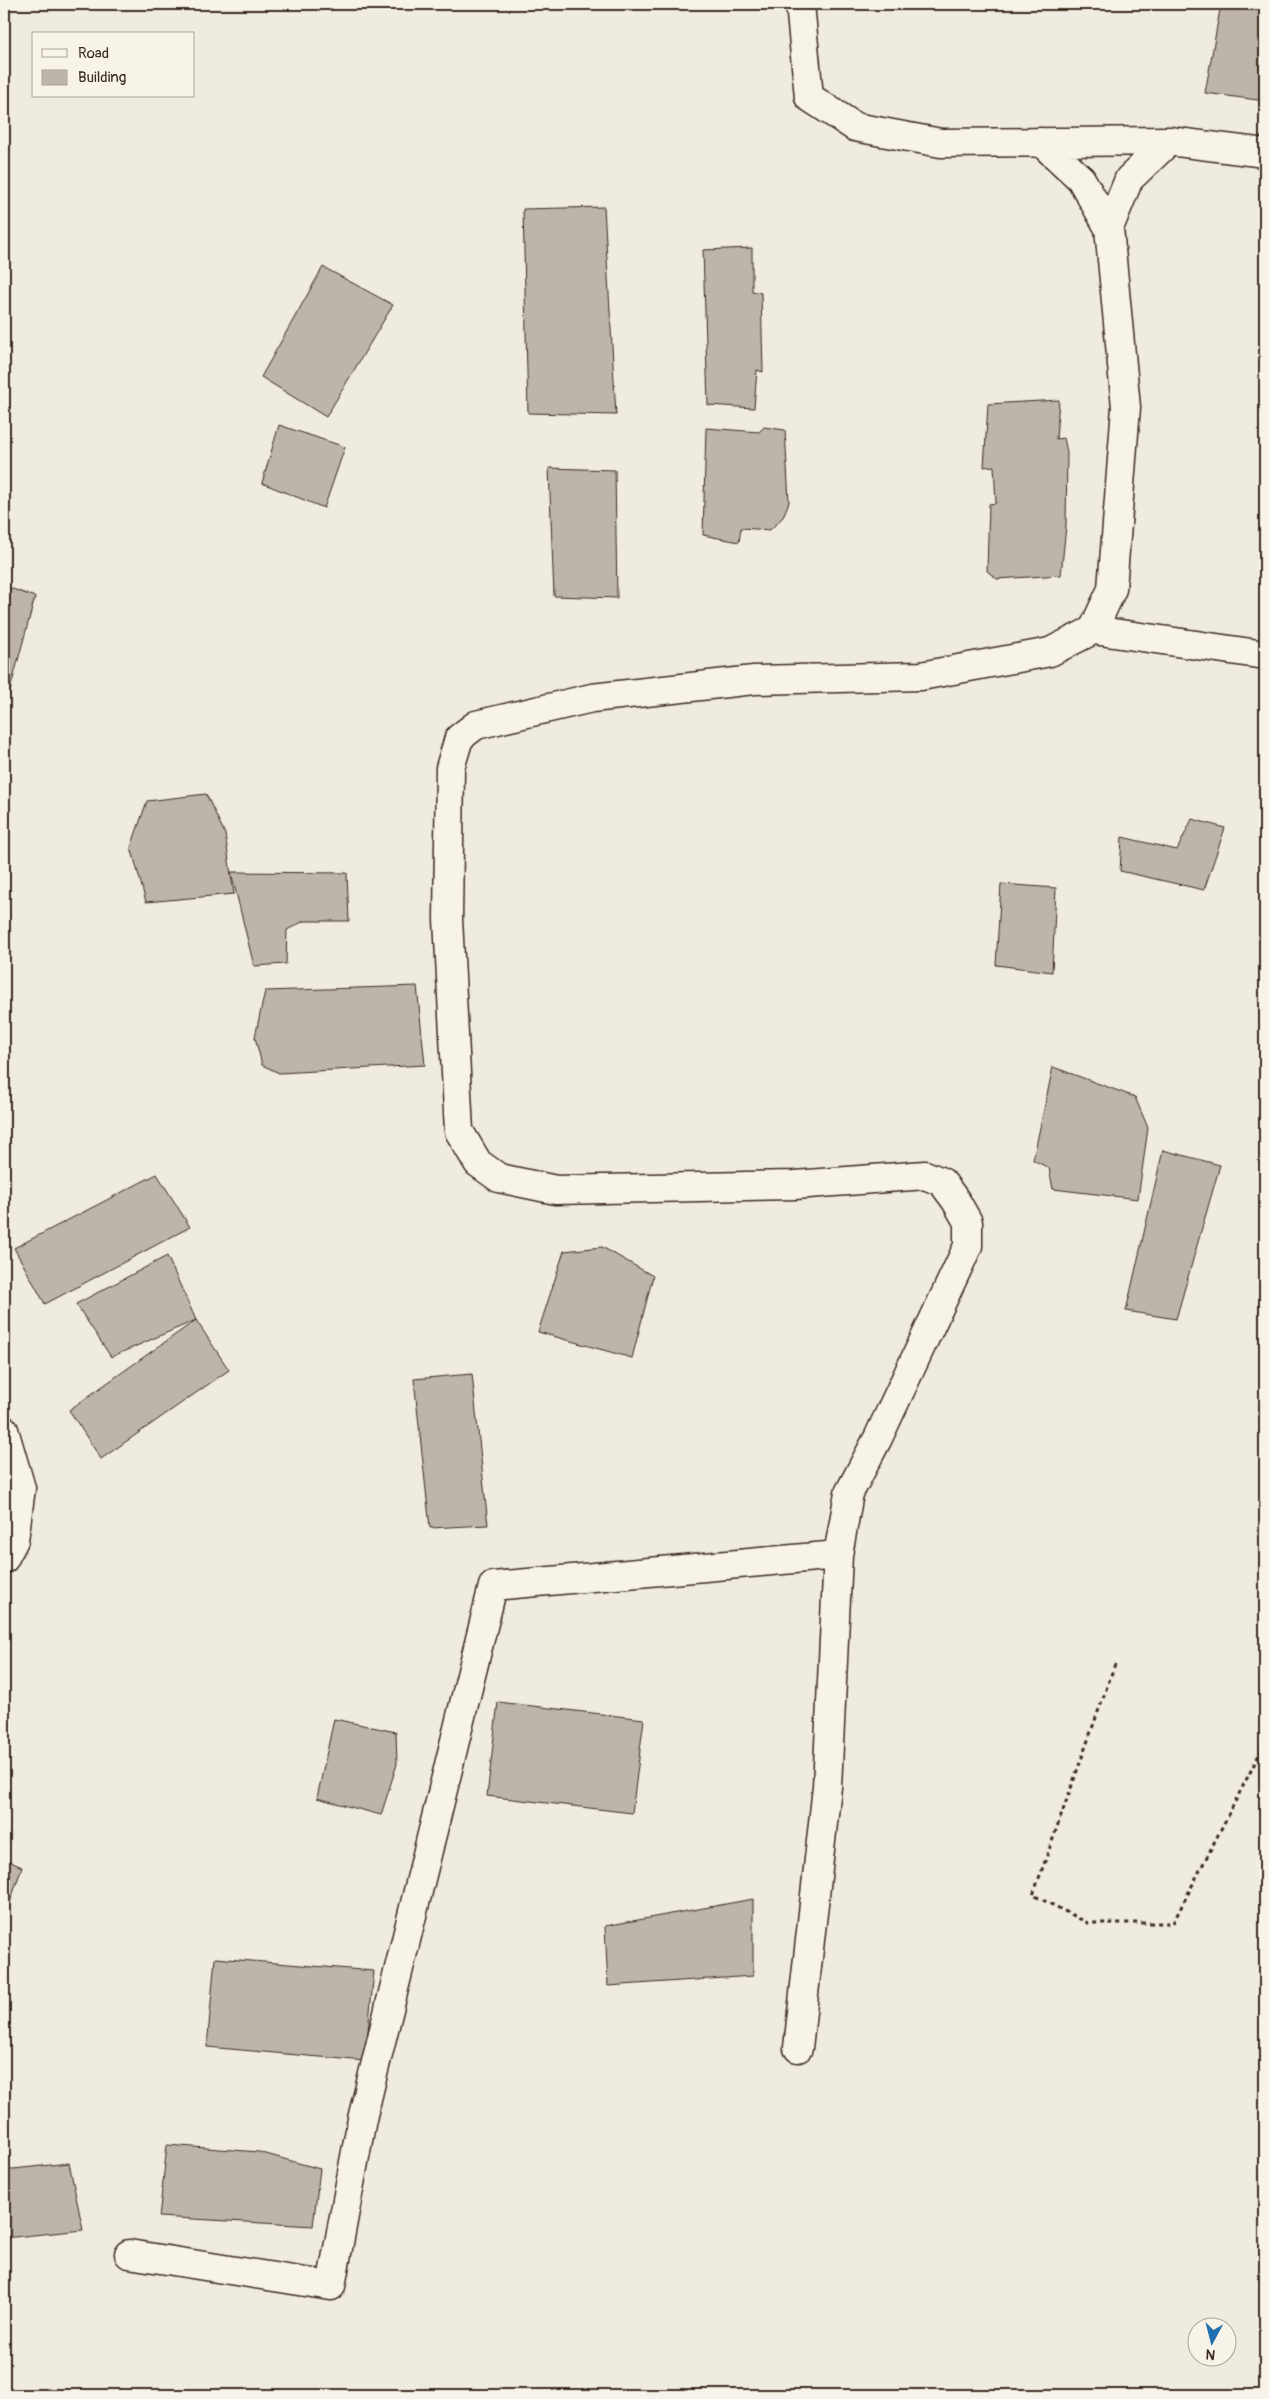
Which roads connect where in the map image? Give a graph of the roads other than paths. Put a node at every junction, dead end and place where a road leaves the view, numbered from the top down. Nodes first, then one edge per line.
1 (800, 4) edge
2 (1170, 141) junction
3 (1041, 142) junction
4 (1265, 153) edge
5 (1110, 228) junction
6 (1093, 630) junction
7 (1265, 655) edge
8 (4, 1430) edge
9 (838, 1555) junction
10 (4, 1559) edge
11 (798, 2048) dead end
12 (129, 2254) dead end

1 - 3 street
2 - 3 street
2 - 4 street
2 - 5 street
3 - 5 street
5 - 6 street
6 - 7 street
6 - 9 street
8 - 10 street
9 - 11 street
9 - 12 street

